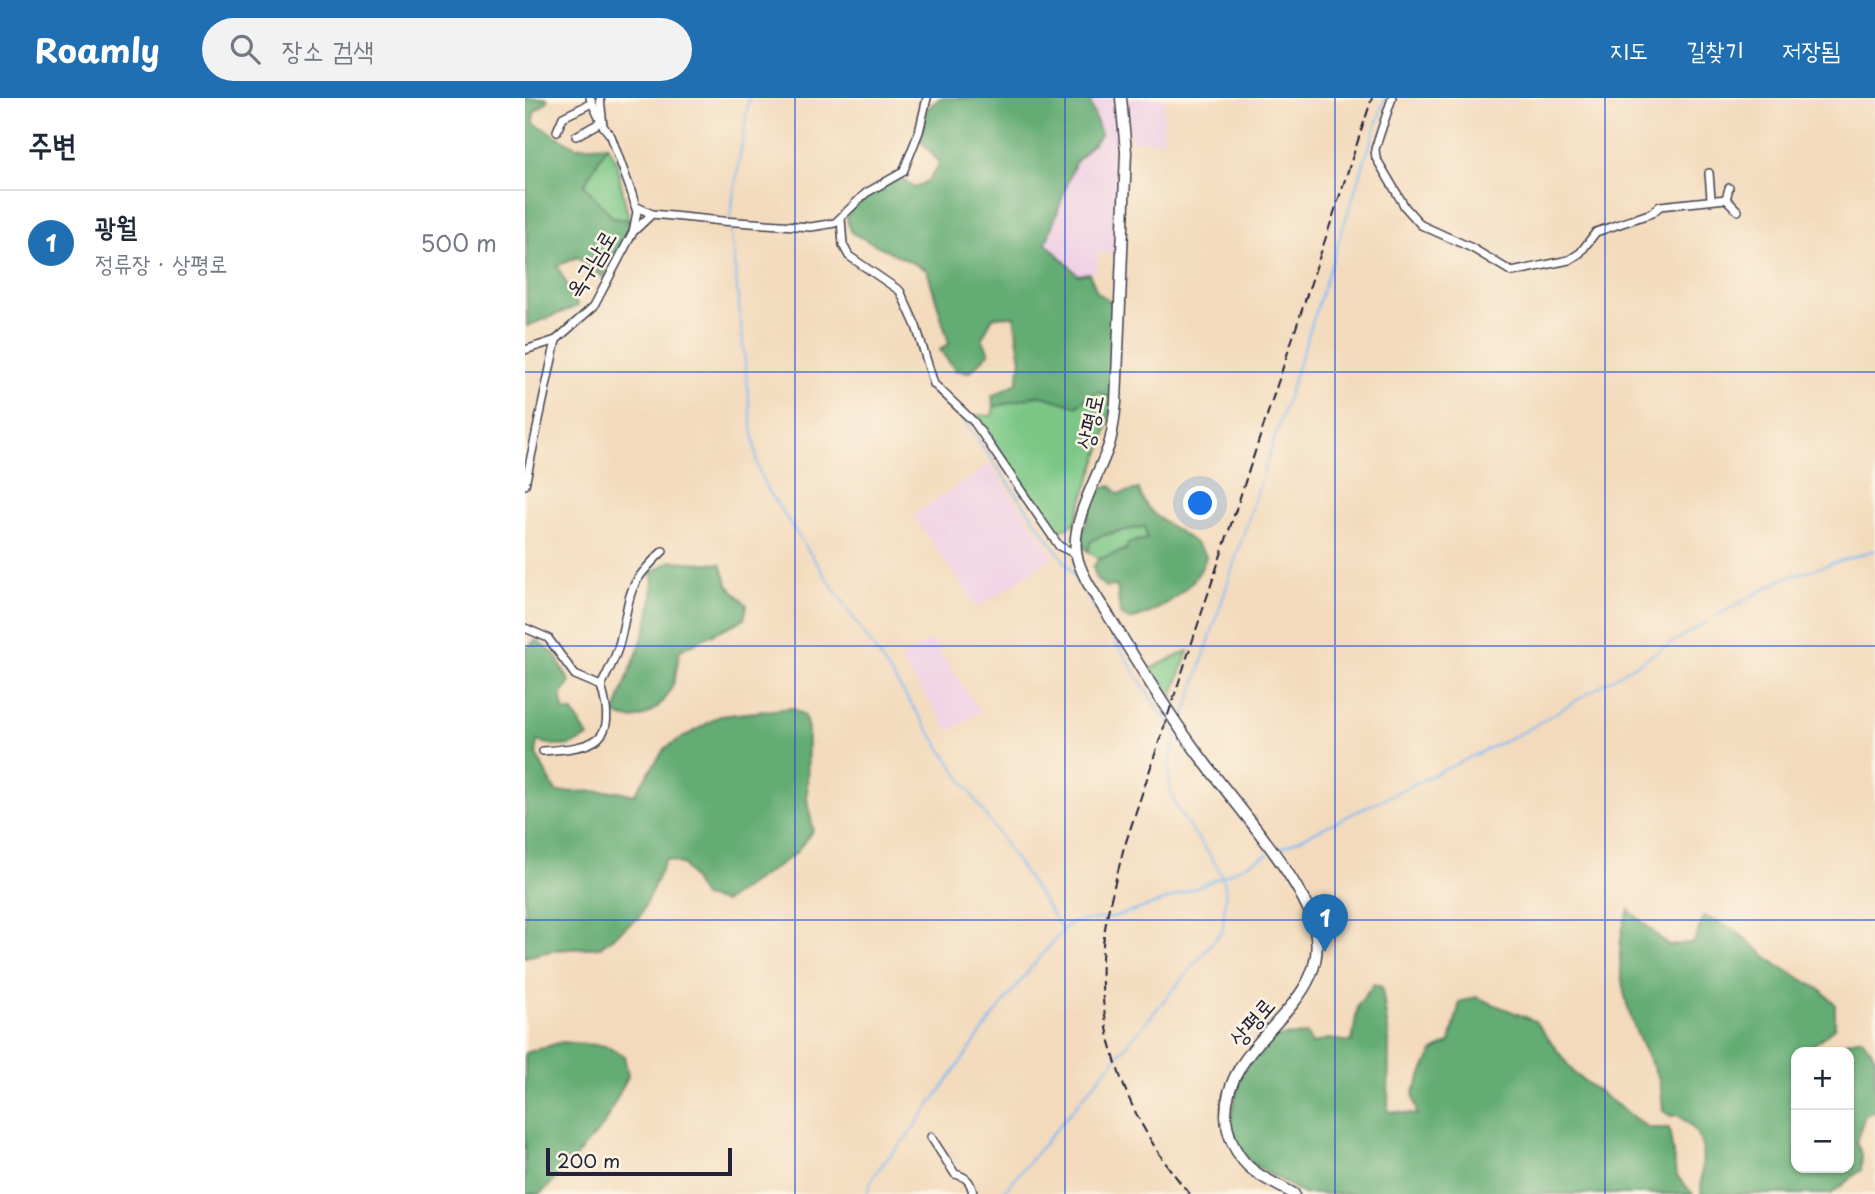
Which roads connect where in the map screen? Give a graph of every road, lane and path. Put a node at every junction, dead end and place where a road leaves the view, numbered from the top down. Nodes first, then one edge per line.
1 (600, 98) edge
2 (927, 98) edge
3 (1121, 98) edge
4 (1392, 98) edge
5 (591, 101) edge
6 (602, 124) junction
7 (557, 131) dead end
8 (576, 136) dead end
9 (1709, 173) dead end
10 (1729, 188) dead end
11 (1711, 198) junction
12 (1726, 199) junction
13 (635, 206) junction
14 (1738, 211) dead end
15 (652, 214) junction
16 (841, 219) junction
17 (823, 226) junction
18 (633, 232) junction
19 (842, 234) junction
20 (556, 341) junction
21 (525, 349) edge
22 (525, 485) edge
23 (663, 551) dead end
24 (1076, 554) junction
25 (525, 628) edge
26 (601, 686) junction
27 (543, 751) dead end
28 (931, 1137) dead end
29 (974, 1194) edge
30 (1293, 1194) edge

1 - 6 street, 옥구남로
2 - 16 street
3 - 24 main road, 상평로
4 - 11 street
5 - 6 street
5 - 7 street
6 - 8 street
6 - 13 street, 옥구남로
9 - 11 street
10 - 12 street
11 - 12 street
12 - 14 street
13 - 15 street
13 - 18 street, 옥구남로
15 - 17 street
15 - 18 street
16 - 17 street
16 - 19 street
17 - 19 street
18 - 20 street, 옥구남로
19 - 24 street
20 - 21 street
20 - 22 street
23 - 26 street
24 - 30 main road, 상평로
25 - 26 street
26 - 27 street
28 - 29 street

